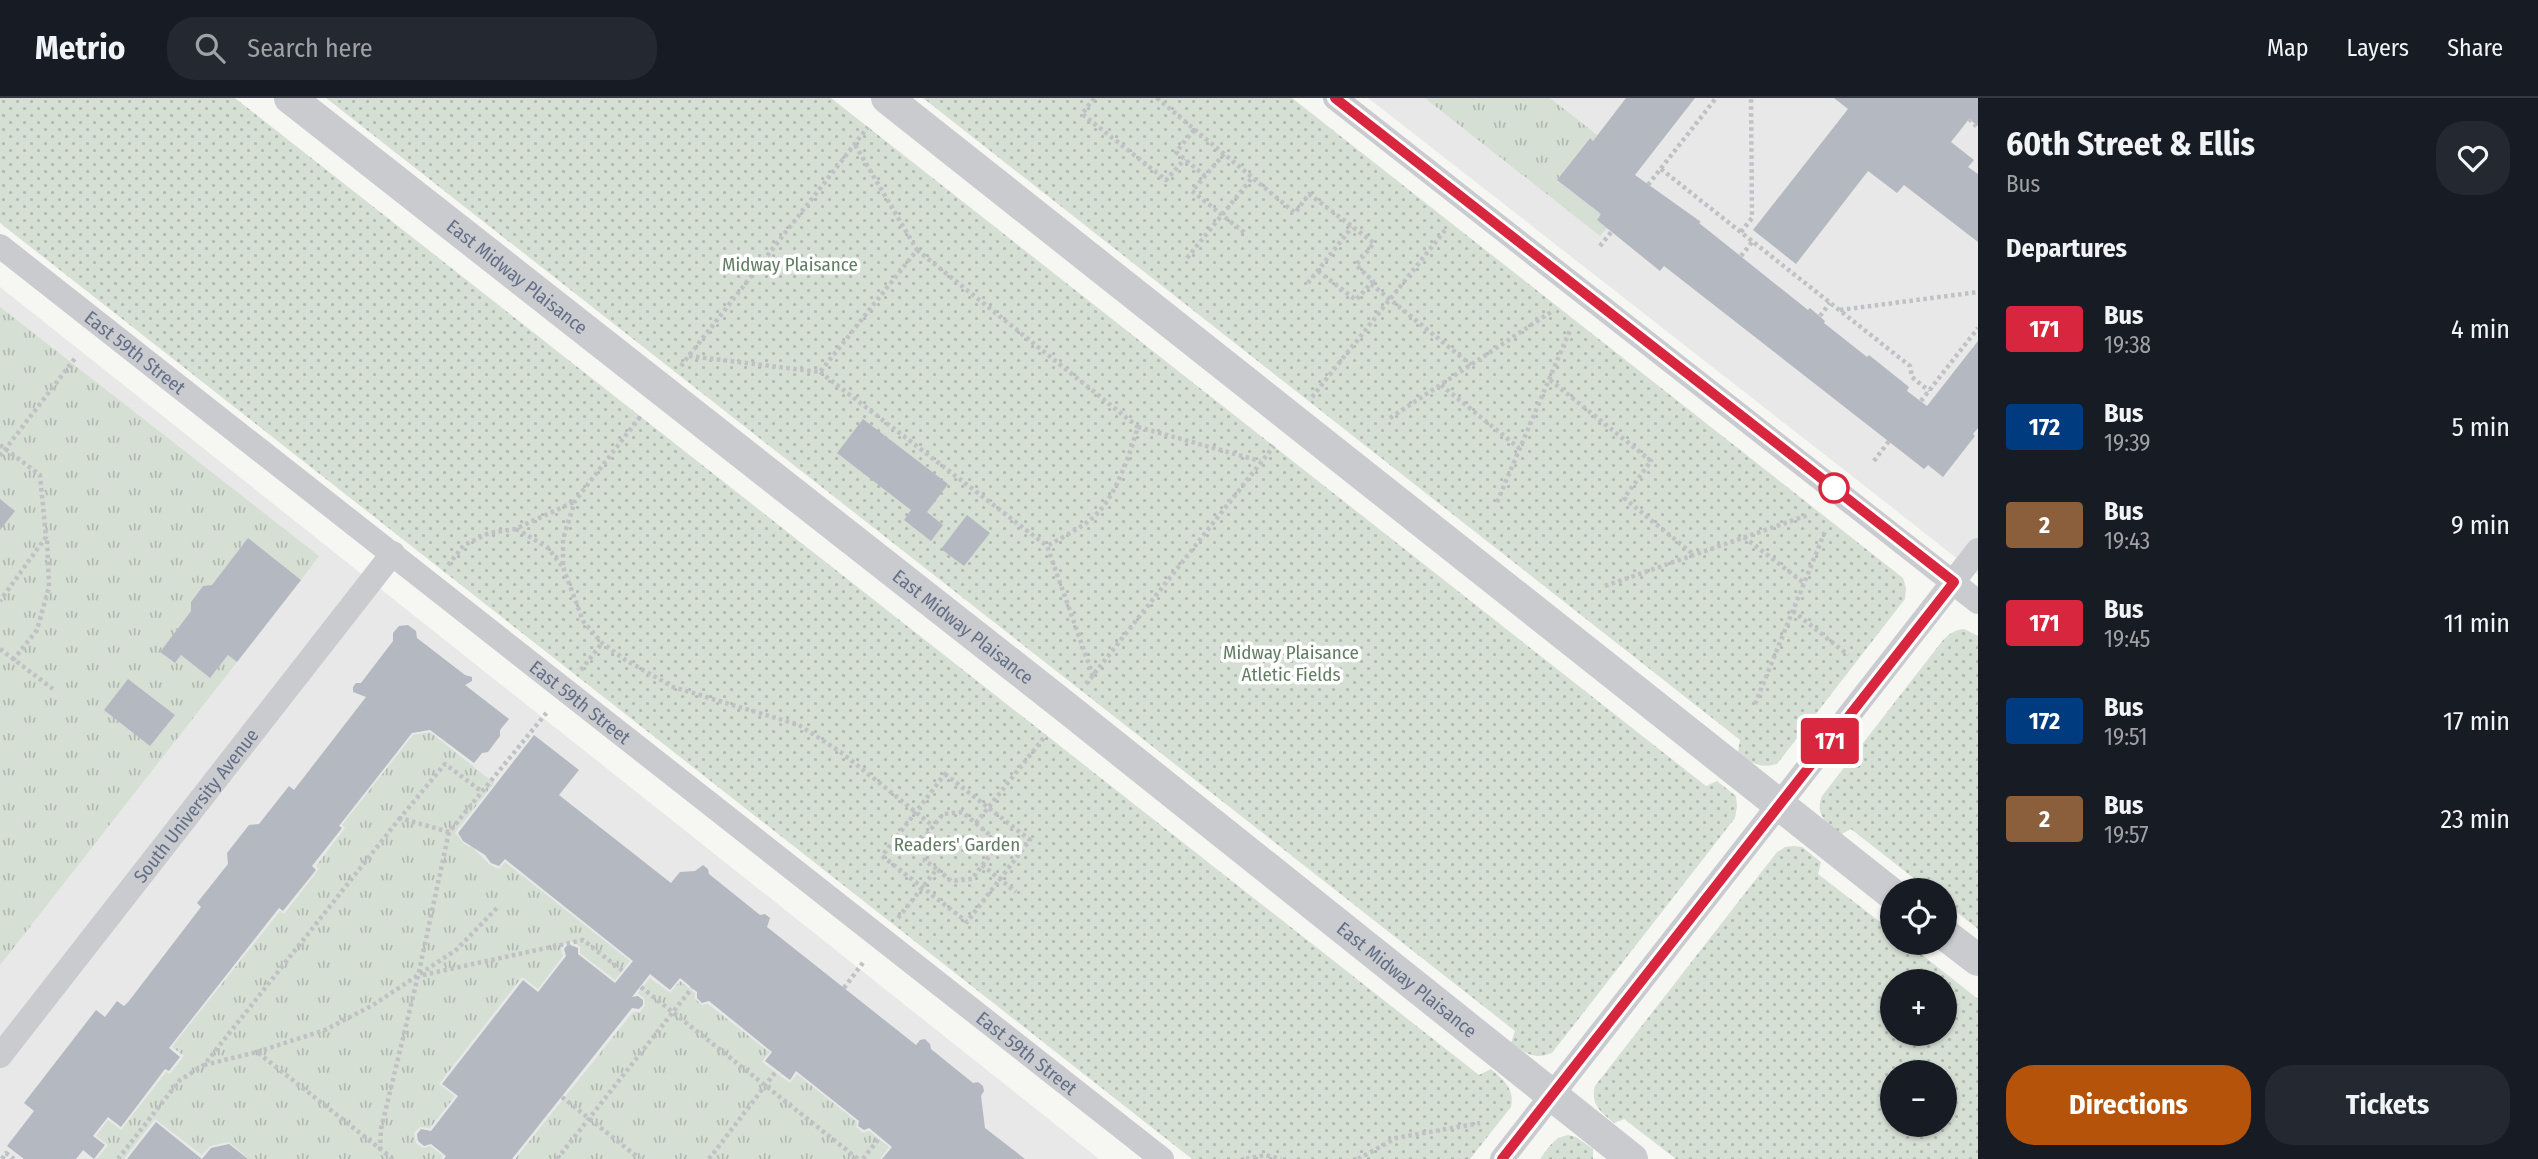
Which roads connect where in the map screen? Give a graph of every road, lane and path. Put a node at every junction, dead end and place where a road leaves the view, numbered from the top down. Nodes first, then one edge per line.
1 (290, 98) edge
2 (887, 98) edge
3 (1094, 98) edge
4 (1159, 98) edge
5 (1335, 98) edge
6 (1716, 98) edge
7 (1751, 98) edge
8 (1969, 119) dead end
9 (868, 127) dead end
10 (1978, 128) edge
11 (1195, 130) junction
12 (854, 143) junction
13 (1224, 154) junction
14 (1185, 159) junction
15 (1661, 169) junction
16 (1205, 176) junction
17 (1252, 178) junction
18 (1648, 185) dead end
19 (1222, 215) junction
20 (1352, 227) junction
21 (1446, 229) dead end
22 (1612, 231) dead end
23 (1741, 232) junction
24 (1247, 234) dead end
25 (1753, 241) junction
26 (0, 246) edge
27 (1600, 246) dead end
28 (917, 250) junction
29 (1741, 256) dead end
30 (1187, 258) dead end
31 (1318, 271) junction
32 (1308, 283) dead end
33 (1370, 284) junction
34 (1978, 292) edge
35 (1390, 299) junction
36 (1830, 303) junction
37 (1839, 310) junction
38 (1551, 312) dead end
39 (1820, 316) dead end
40 (1571, 328) dead end
41 (1978, 328) edge
42 (689, 356) junction
43 (76, 357) dead end
44 (1471, 365) junction
45 (820, 372) junction
46 (676, 373) dead end
47 (1550, 380) junction
48 (1441, 385) junction
49 (1929, 391) junction
50 (1309, 400) dead end
51 (1921, 401) dead end
52 (640, 417) dead end
53 (1390, 418) dead end
54 (1138, 427) junction
55 (1889, 441) dead end
56 (0, 444) edge
57 (1274, 446) dead end
58 (1519, 448) junction
59 (6, 449) junction
60 (0, 456) edge
61 (1260, 461) junction
62 (1874, 461) dead end
63 (575, 501) junction
64 (1497, 502) dead end
65 (1808, 515) dead end
66 (1826, 528) dead end
67 (515, 529) junction
68 (47, 537) junction
69 (1744, 537) junction
70 (1047, 546) junction
71 (1978, 550) edge
72 (393, 554) junction
73 (1694, 555) junction
74 (562, 567) junction
75 (443, 571) dead end
76 (1954, 582) junction
77 (1804, 583) junction
78 (1605, 586) dead end
79 (0, 601) edge
80 (1978, 601) edge
81 (1793, 611) junction
82 (602, 643) junction
83 (0, 649) edge
84 (1848, 655) dead end
85 (13, 660) junction
86 (577, 676) dead end
87 (1093, 676) junction
88 (53, 690) dead end
89 (1081, 691) dead end
90 (1755, 704) dead end
91 (548, 710) dead end
92 (1046, 735) dead end
93 (481, 790) junction
94 (1779, 806) junction
95 (988, 808) junction
96 (916, 812) junction
97 (400, 818) junction
98 (976, 822) junction
99 (933, 826) junction
100 (449, 832) junction
101 (982, 865) junction
102 (937, 869) junction
103 (999, 880) junction
104 (1880, 885) edge
105 (922, 887) junction
106 (1016, 892) dead end
107 (499, 906) dead end
108 (893, 925) dead end
109 (1957, 944) edge
110 (868, 957) dead end
111 (1978, 960) edge
112 (624, 972) dead end
113 (418, 976) junction
114 (641, 987) dead end
115 (692, 988) dead end
116 (844, 988) dead end
117 (673, 1012) junction
118 (257, 1052) junction
119 (0, 1056) edge
120 (204, 1065) junction
121 (777, 1070) dead end
122 (766, 1086) junction
123 (1552, 1096) junction
124 (562, 1097) dead end
125 (588, 1119) junction
126 (1480, 1123) dead end
127 (880, 1137) dead end
128 (380, 1150) junction
129 (2, 1159) edge
130 (13, 1159) edge
131 (118, 1159) edge
132 (393, 1159) edge
133 (557, 1159) edge
134 (640, 1159) edge
135 (709, 1159) edge
136 (860, 1159) edge
137 (1162, 1159) edge
138 (1247, 1159) edge
139 (1281, 1159) edge
140 (1358, 1159) edge
141 (1502, 1159) edge
142 (1632, 1159) edge

1 - 123 street, East Midway Plaisance
2 - 94 street
3 - 14 path
4 - 11 path
5 - 76 street
6 - 15 path
7 - 23 path
8 - 10 path
9 - 12 path
11 - 13 path
11 - 14 path
12 - 28 path
12 - 42 path
13 - 16 path
13 - 17 path
14 - 16 path
15 - 18 path
15 - 23 path
16 - 19 path
17 - 19 path
17 - 20 path
19 - 24 path
19 - 30 path
20 - 31 path
20 - 33 path
21 - 35 path
22 - 27 path
23 - 25 path
25 - 29 path
25 - 36 path
26 - 72 street, East 59th Street
28 - 45 path
28 - 54 path
31 - 32 path
31 - 33 path
33 - 35 path
34 - 37 path
35 - 44 path
35 - 50 path
36 - 37 path
36 - 39 path
37 - 49 path
38 - 44 path
40 - 47 path
41 - 49 path
42 - 45 path
42 - 46 path
43 - 59 path
44 - 48 path
45 - 70 path
47 - 58 path
47 - 73 path
48 - 53 path
48 - 58 path
49 - 51 path
52 - 63 path
54 - 61 path
54 - 70 path
55 - 62 path
56 - 59 path
57 - 61 path
58 - 64 path
59 - 60 path
59 - 68 path
61 - 87 path
63 - 67 path
63 - 74 path
65 - 69 path
66 - 77 path
67 - 74 path
67 - 75 path
68 - 79 path
68 - 85 path
69 - 73 path
69 - 77 path
70 - 87 path
71 - 76 street
72 - 119 street, South University Avenue
72 - 137 street, East 59th Street
73 - 78 path
74 - 82 path
76 - 80 street
76 - 94 street
77 - 81 path
81 - 84 path
81 - 90 path
82 - 86 path
82 - 96 path
83 - 85 path
85 - 88 path
87 - 89 path
91 - 93 path
92 - 95 path
93 - 97 path
93 - 100 path
94 - 104 street
94 - 123 street
95 - 96 path
95 - 98 path
95 - 103 path
96 - 99 path
96 - 105 path
97 - 100 path
97 - 120 path
98 - 99 path
98 - 101 path
99 - 102 path
100 - 113 path
101 - 102 path
101 - 103 path
102 - 105 path
103 - 105 path
103 - 106 path
105 - 108 path
107 - 113 path
109 - 111 street
110 - 116 path
112 - 113 path
113 - 118 path
113 - 128 path
114 - 117 path
115 - 117 path
117 - 122 path
117 - 125 path
118 - 120 path
118 - 128 path
120 - 131 path
121 - 122 path
122 - 135 path
122 - 136 path
123 - 141 street
123 - 142 street, East Midway Plaisance
124 - 125 path
125 - 133 path
125 - 134 path
126 - 140 path
127 - 136 path
128 - 132 path
129 - 130 path
138 - 139 path

